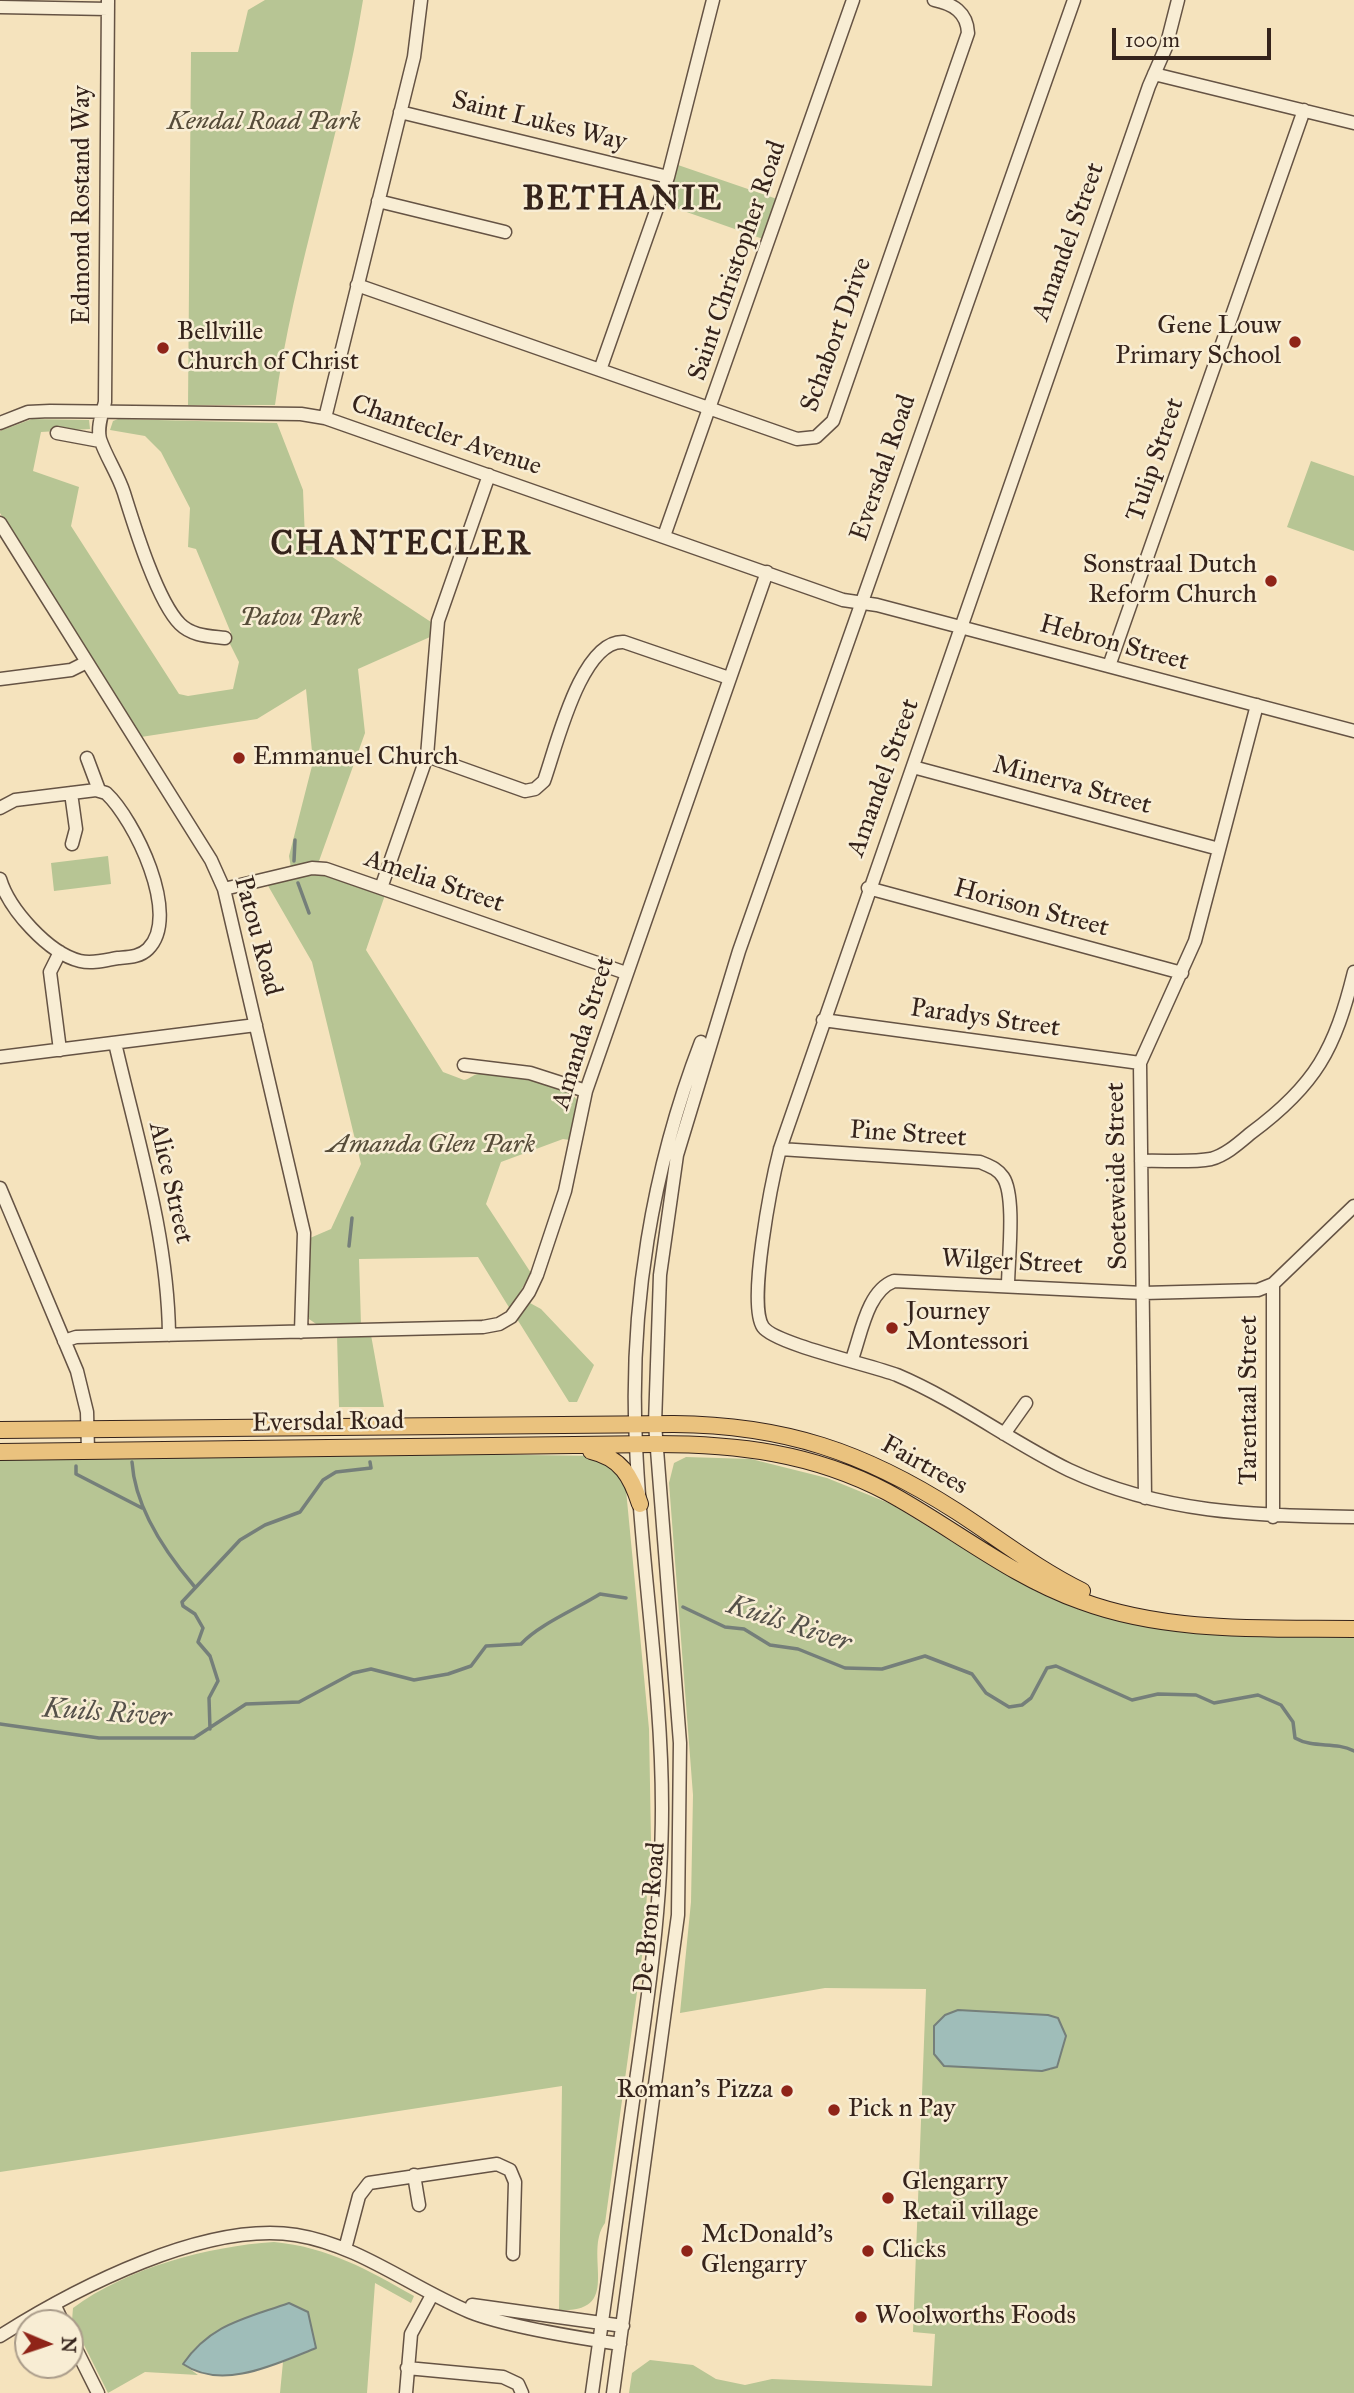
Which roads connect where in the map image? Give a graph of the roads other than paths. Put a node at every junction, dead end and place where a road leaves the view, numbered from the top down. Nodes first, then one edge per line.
1 (421, 0) edge
2 (713, 0) edge
3 (853, 0) edge
4 (934, 0) edge
5 (1074, 0) edge
6 (1178, 0) edge
7 (108, 4) edge
8 (0, 8) edge
9 (1154, 74) junction
10 (1304, 110) junction
11 (400, 112) junction
12 (1354, 123) edge
13 (668, 177) junction
14 (378, 201) junction
15 (505, 232) dead end
16 (358, 285) junction
17 (600, 370) junction
18 (711, 408) junction
19 (102, 411) junction
20 (325, 418) junction
21 (0, 423) edge
22 (57, 433) dead end
23 (100, 441) junction
24 (489, 475) junction
25 (0, 523) edge
26 (664, 536) junction
27 (767, 572) junction
28 (862, 603) junction
29 (960, 627) junction
30 (225, 638) dead end
31 (87, 662) junction
32 (1109, 666) junction
33 (729, 678) junction
34 (0, 679) edge
35 (1256, 705) junction
36 (1354, 731) edge
37 (427, 756) junction
38 (87, 758) dead end
39 (913, 767) junction
40 (99, 790) junction
41 (71, 793) junction
42 (0, 808) edge
43 (72, 844) dead end
44 (1219, 849) junction
45 (0, 879) edge
46 (382, 888) junction
47 (869, 888) junction
48 (224, 889) junction
49 (739, 951) junction
50 (60, 952) junction
51 (1354, 972) edge
52 (626, 973) junction
53 (1182, 973) junction
54 (823, 1020) junction
55 (256, 1025) junction
56 (115, 1043) junction
57 (60, 1050) junction
58 (0, 1057) edge
59 (1140, 1063) junction
60 (464, 1065) dead end
61 (586, 1091) junction
62 (780, 1149) junction
63 (1141, 1161) junction
64 (0, 1188) edge
65 (1354, 1206) edge
66 (1273, 1284) junction
67 (1008, 1286) junction
68 (1143, 1293) junction
69 (301, 1332) junction
70 (169, 1335) junction
71 (64, 1341) junction
72 (852, 1359) junction
73 (1026, 1403) dead end
74 (635, 1424) junction
75 (655, 1424) junction
76 (0, 1430) edge
77 (88, 1430) junction
78 (1004, 1434) junction
79 (656, 1444) junction
80 (636, 1445) junction
81 (574, 1446) junction
82 (88, 1451) junction
83 (0, 1452) edge
84 (1145, 1498) junction
85 (640, 1504) junction
86 (1273, 1517) junction
87 (1354, 1517) edge
88 (1146, 1617) junction
89 (1354, 1629) edge
90 (414, 2175) junction
91 (419, 2206) dead end
92 (345, 2249) junction
93 (513, 2254) dead end
94 (432, 2295) junction
95 (451, 2302) junction
96 (55, 2306) junction
97 (56, 2309) edge
98 (602, 2323) junction
99 (623, 2326) junction
100 (0, 2336) edge
101 (599, 2341) junction
102 (620, 2344) junction
103 (84, 2365) edge
104 (407, 2368) junction
105 (98, 2393) edge
106 (406, 2393) edge
107 (522, 2393) edge
108 (592, 2393) edge
109 (613, 2393) edge

1 - 11 street
2 - 13 street
3 - 18 street, Saint Christopher Road
4 - 18 street, Schabort Drive
5 - 28 street, Eversdal Road
6 - 9 street, Amandel Street
7 - 8 street
7 - 19 street, Edmond Rostand Way
9 - 10 street
9 - 29 street, Amandel Street
10 - 12 street
10 - 32 street, Tulip Street
11 - 13 street, Saint Lukes Way
11 - 14 street
13 - 17 street
14 - 15 street
14 - 16 street
16 - 17 street, Schabort Drive
16 - 20 street
17 - 18 street, Schabort Drive
18 - 26 street, Saint Christopher Road
19 - 20 street, Chantecler Avenue
19 - 21 street, Chantecler Avenue
19 - 23 street, Edmond Rostand Way
20 - 24 street, Chantecler Avenue
22 - 23 street
23 - 30 street
24 - 26 street, Chantecler Avenue
24 - 37 street
25 - 31 street, Patou Road
26 - 27 street, Chantecler Avenue
27 - 28 street, Chantecler Avenue
27 - 33 street, Amanda Street
28 - 29 street, Hebron Street
28 - 49 street, Eversdal Road
29 - 32 street, Hebron Street
29 - 39 street, Amandel Street
31 - 34 street
31 - 48 street, Patou Road
32 - 35 street, Hebron Street
33 - 37 street
33 - 52 street, Amanda Street
35 - 36 street, Hebron Street
35 - 44 street, Soeteweide Street
37 - 46 street
38 - 40 street
39 - 44 street, Minerva Street
39 - 47 street, Amandel Street
40 - 41 street
40 - 50 street
41 - 42 street
41 - 43 street
44 - 53 street, Soeteweide Street
45 - 50 street
46 - 48 street, Amelia Street
46 - 52 street, Amelia Street
47 - 53 street, Horison Street
47 - 54 street, Amandel Street
48 - 55 street, Patou Road
49 - 74 street, Eversdal Road
49 - 75 street, Eversdal Road
50 - 57 street
51 - 63 street
52 - 61 street, Amanda Street
53 - 59 street, Soeteweide Street
54 - 59 street, Paradys Street
54 - 62 street, Amandel Street
55 - 56 street
55 - 69 street, Patou Road
56 - 57 street
56 - 70 street, Alice Street
57 - 58 street
59 - 63 street, Soeteweide Street
60 - 61 street
61 - 69 street, Amanda Street
62 - 67 street, Pine Street
62 - 72 street, Amandel Street
63 - 68 street, Soeteweide Street
64 - 71 street
65 - 66 street
66 - 68 street, Wilger Street
66 - 86 street, Tarentaal Street
67 - 68 street, Wilger Street
67 - 72 street, Wilger Street
68 - 84 street, Soeteweide Street
69 - 70 street, Amanda Street
70 - 71 street, Amanda Street
71 - 77 street
72 - 78 street, Amandel Street
73 - 78 street
74 - 75 main road, Fairtrees
74 - 77 main road, Eversdal Road
74 - 80 street, Eversdal Road
75 - 79 street, Eversdal Road
75 - 88 main road, Fairtrees
76 - 77 main road, Eversdal Road
77 - 82 street
78 - 84 street, Amandel Street
79 - 80 main road, Fairtrees
79 - 88 main road, Fairtrees
79 - 99 street, De Bron Road
80 - 81 main road, Eversdal Road
80 - 85 street, De Bron Road
81 - 82 main road, Eversdal Road
81 - 85 main road
82 - 83 main road, Eversdal Road
84 - 86 street, Amandel Street
85 - 98 street, De Bron Road
86 - 87 street, Amandel Street
88 - 89 main road, Fairtrees
90 - 91 street
90 - 92 street
90 - 93 street
92 - 94 street
92 - 96 street
94 - 95 street
94 - 104 street
95 - 98 street
95 - 101 street
96 - 97 street
96 - 100 street
98 - 99 street
98 - 101 street, De Bron Road
99 - 102 street, De Bron Road
101 - 102 street
101 - 108 street, De Bron Road
102 - 109 street, De Bron Road
103 - 105 street
104 - 106 street
104 - 107 street

